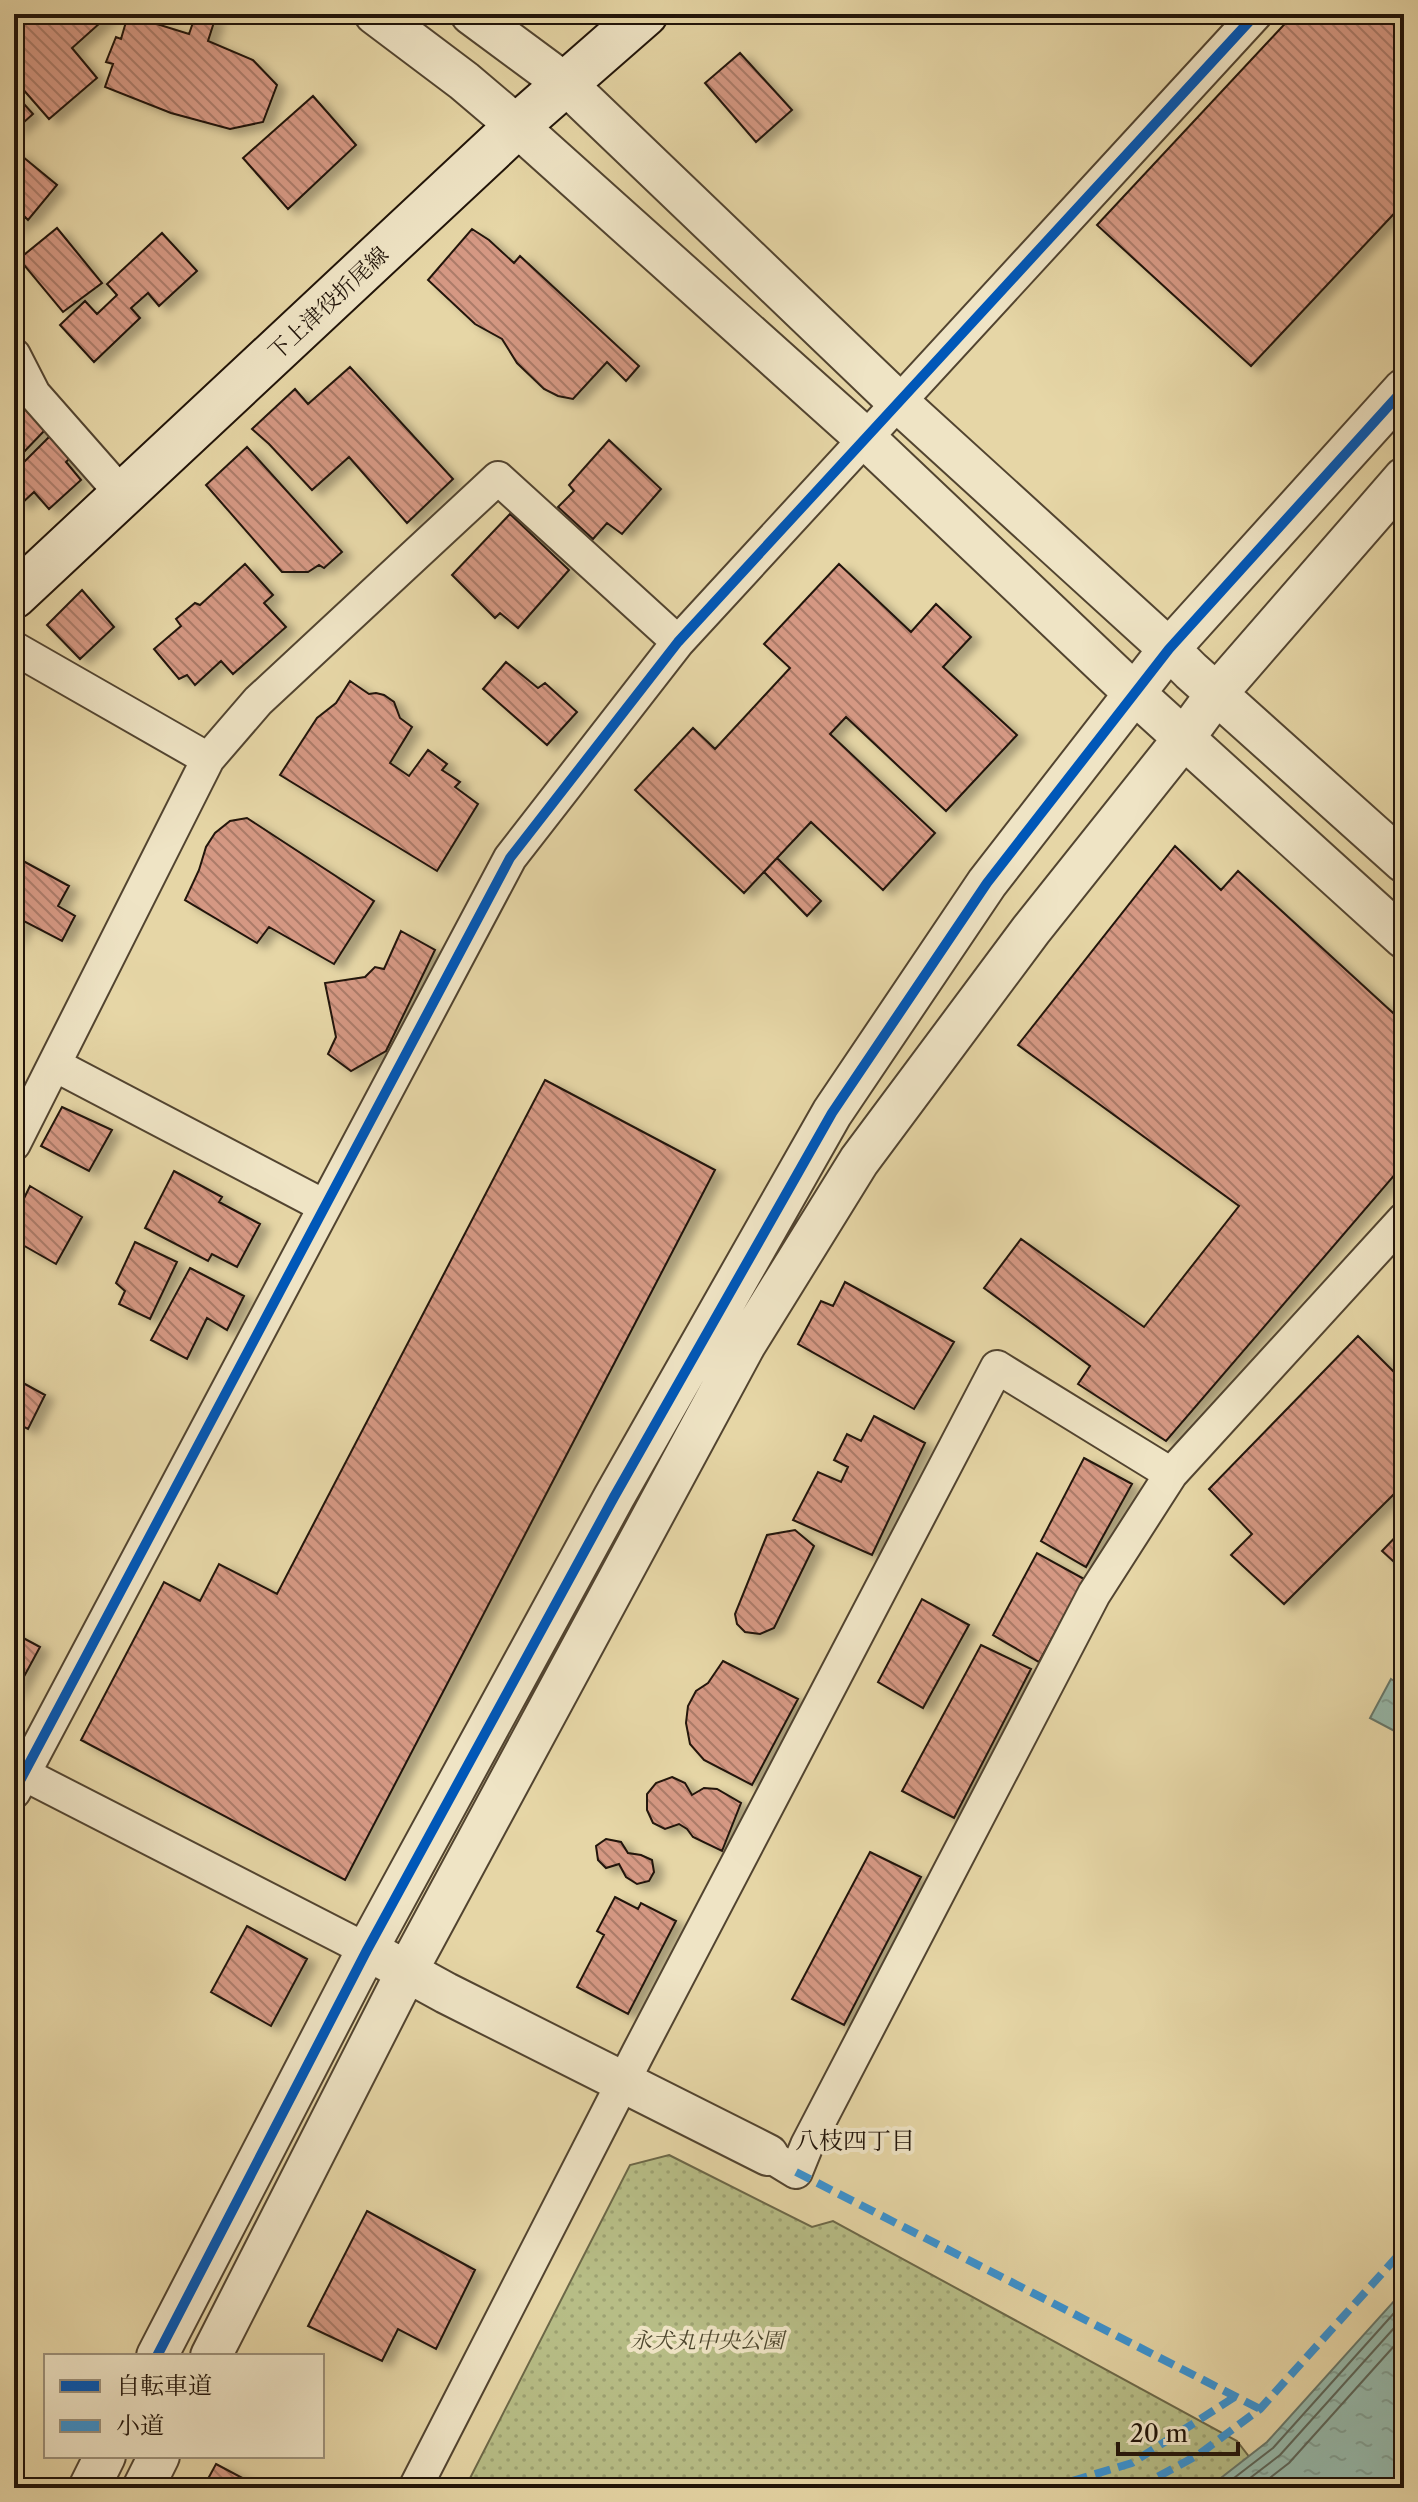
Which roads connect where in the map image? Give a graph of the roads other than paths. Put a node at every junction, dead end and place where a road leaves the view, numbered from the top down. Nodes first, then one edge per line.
1 (375, 14) edge
2 (471, 14) edge
3 (645, 14) edge
4 (1256, 14) edge
5 (567, 85) junction
6 (517, 126) junction
7 (14, 355) edge
8 (1404, 389) edge
9 (899, 403) junction
10 (865, 438) junction
11 (1404, 478) edge
12 (122, 494) junction
13 (14, 596) edge
14 (678, 642) junction
15 (14, 648) edge
16 (1169, 649) junction
17 (1134, 693) junction
18 (1217, 693) junction
19 (1184, 738) junction
20 (208, 759) junction
21 (1404, 862) edge
22 (1404, 938) edge
23 (55, 1065) junction
24 (14, 1144) edge
25 (324, 1206) junction
26 (1404, 1219) edge
27 (1171, 1474) junction
28 (17, 1778) edge
29 (367, 1950) junction
30 (407, 1971) junction
31 (623, 2082) junction
32 (768, 2155) joint
33 (158, 2354) edge
34 (212, 2354) edge
35 (104, 2458) edge
36 (158, 2458) edge
37 (89, 2488) edge
38 (143, 2488) edge
39 (415, 2488) edge

1 - 6 street
2 - 5 street
3 - 5 main road, 下上津役折尾線
4 - 9 street
5 - 6 main road, 下上津役折尾線
5 - 9 street
6 - 10 street
6 - 12 main road, 下上津役折尾線
7 - 12 street
8 - 16 street
9 - 10 street
9 - 16 street
10 - 14 street
10 - 17 street
11 - 18 street
12 - 13 main road, 下上津役折尾線
14 - 20 street
14 - 25 street
15 - 20 street
16 - 17 street
16 - 18 street
17 - 19 street
17 - 29 street
18 - 19 street
18 - 21 street
19 - 22 street
19 - 30 street
20 - 23 street
23 - 24 street
23 - 25 street
25 - 28 street
26 - 27 street
27 - 31 street
27 - 32 street
28 - 29 street
29 - 30 street
29 - 33 street
30 - 31 street
30 - 34 street
31 - 32 street
31 - 39 street
35 - 37 street
36 - 38 street

